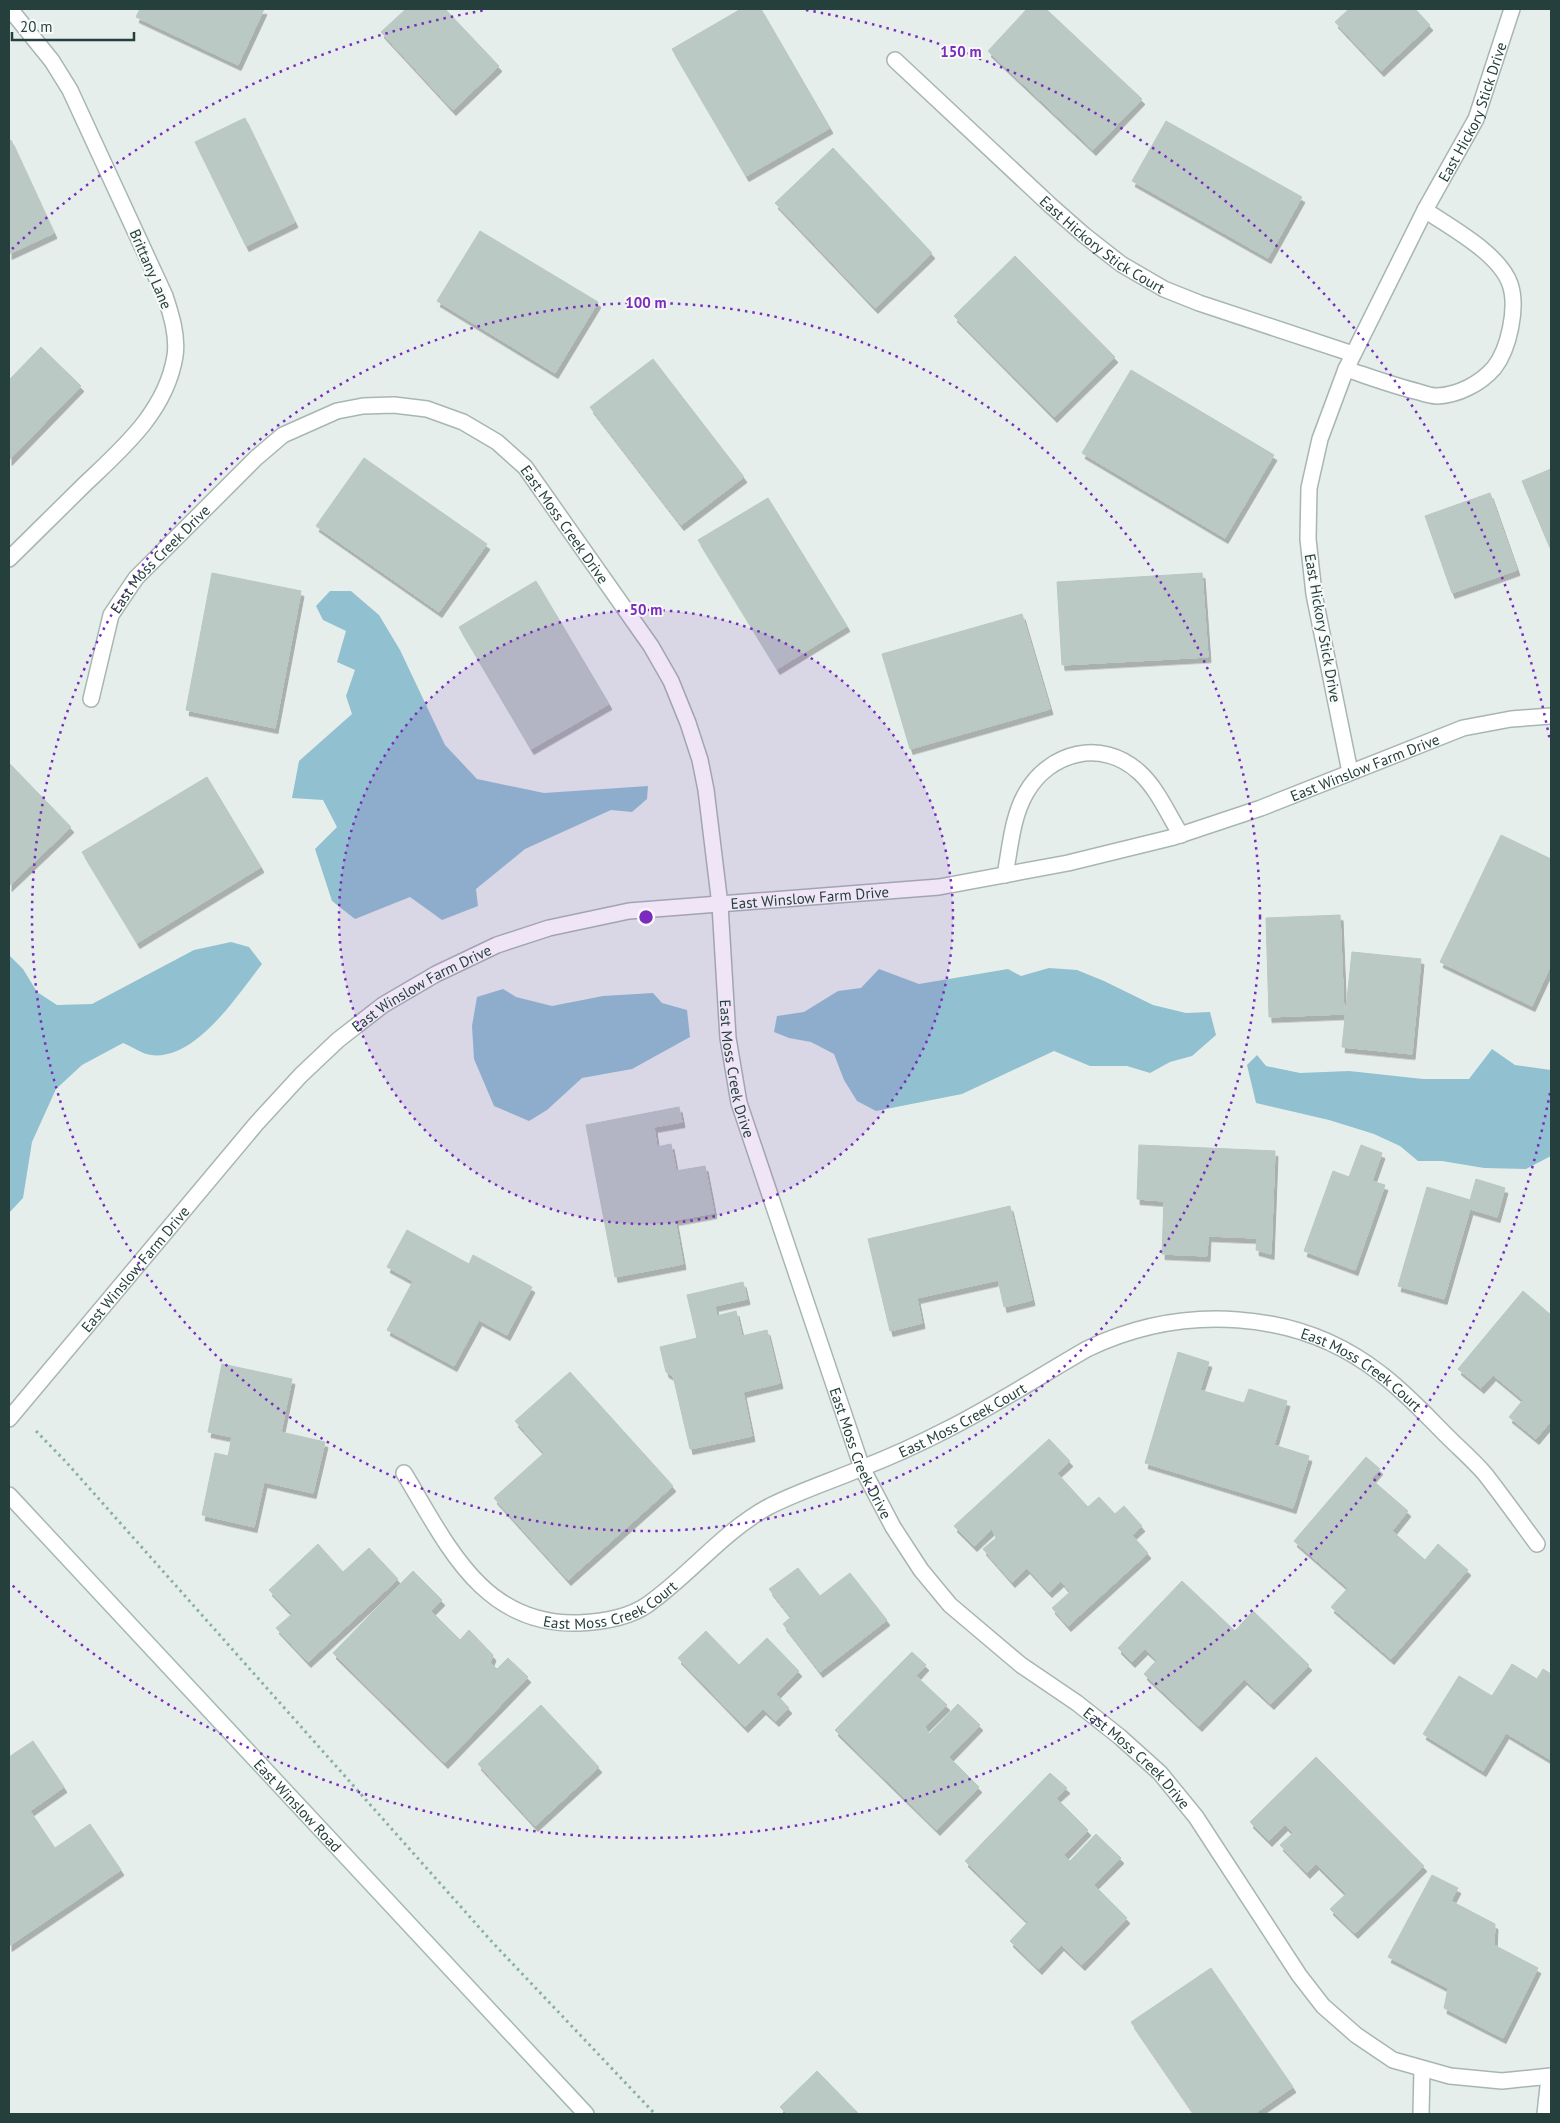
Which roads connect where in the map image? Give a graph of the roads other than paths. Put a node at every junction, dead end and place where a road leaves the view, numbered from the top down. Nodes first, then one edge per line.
1 (10, 9) edge
2 (1512, 9) edge
3 (895, 60) dead end
4 (1425, 210) junction
5 (1353, 354) junction
6 (1346, 368) junction
7 (9, 559) edge
8 (91, 699) dead end
9 (1551, 716) edge
10 (1350, 772) junction
11 (1181, 835) junction
12 (1006, 875) junction
13 (720, 905) junction
14 (12, 1415) edge
15 (862, 1468) junction
16 (404, 1473) dead end
17 (9, 1495) edge
18 (1537, 1544) dead end
19 (1422, 2069) junction
20 (1550, 2076) edge
21 (586, 2114) edge
22 (1421, 2114) edge
23 (1545, 2114) edge

1 - 7 street, Brittany Lane
2 - 4 street, East Hickory Stick Drive
3 - 5 street, East Hickory Stick Court
4 - 5 street, East Hickory Stick Drive
4 - 6 street
5 - 6 street, East Hickory Stick Drive
6 - 10 street, East Hickory Stick Drive
8 - 13 street, East Moss Creek Drive
9 - 10 street, East Winslow Farm Drive
10 - 11 street, East Winslow Farm Drive
11 - 12 street, East Winslow Farm Drive
11 - 12 street
12 - 13 street, East Winslow Farm Drive
13 - 14 street, East Winslow Farm Drive
13 - 15 street, East Moss Creek Drive
15 - 16 street, East Moss Creek Court
15 - 18 street, East Moss Creek Court
15 - 19 street, East Moss Creek Drive
17 - 21 street, East Winslow Road
19 - 20 street, East Moss Creek Drive
19 - 22 street
20 - 23 street, East Moss Creek Drive

